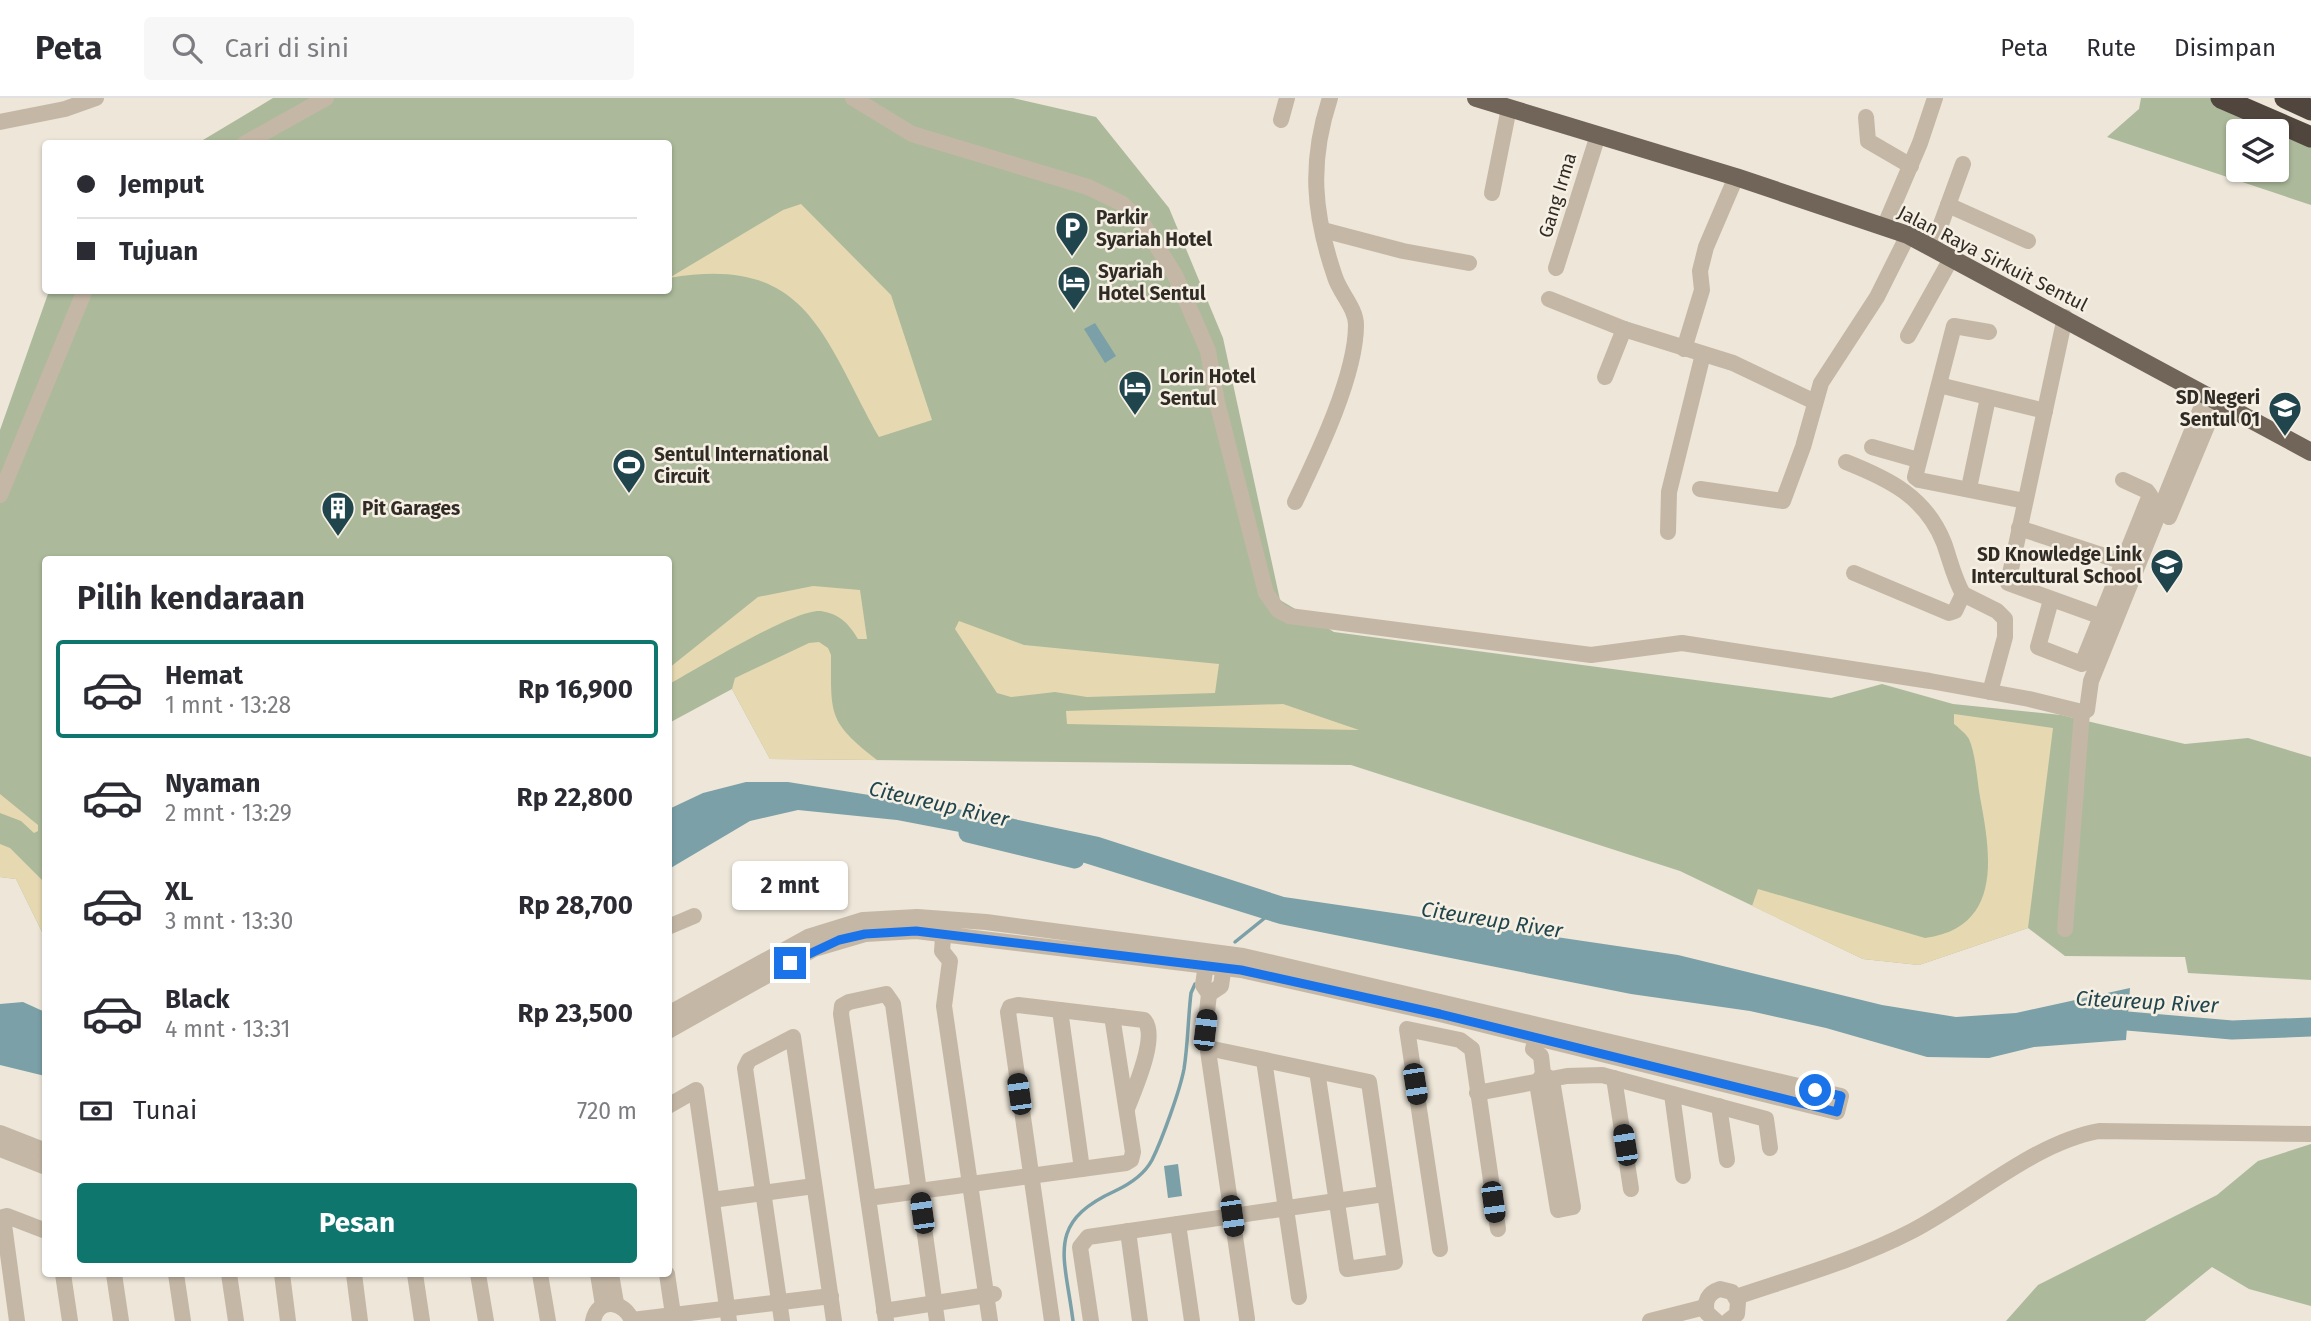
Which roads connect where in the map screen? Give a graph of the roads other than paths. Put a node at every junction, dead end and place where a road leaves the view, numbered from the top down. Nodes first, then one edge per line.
1 (96, 98) edge
2 (326, 98) edge
3 (853, 98) edge
4 (1287, 98) edge
5 (1330, 98) edge
6 (1476, 98) edge
7 (1935, 98) edge
8 (2221, 98) edge
9 (2285, 98) edge
10 (79, 101) edge
11 (1509, 108) junction
12 (2311, 110) edge
13 (1866, 117) dead end
14 (1281, 120) dead end
15 (0, 122) edge
16 (1598, 135) junction
17 (2311, 137) edge
18 (251, 140) edge
19 (1963, 164) dead end
20 (1911, 166) junction
21 (1736, 177) junction
22 (1492, 193) dead end
23 (1948, 205) junction
24 (1885, 225) junction
25 (1324, 230) junction
26 (1908, 235) junction
27 (2028, 240) dead end
28 (1933, 246) junction
29 (1952, 257) junction
30 (1469, 262) dead end
31 (1556, 268) dead end
32 (83, 294) edge
33 (1549, 299) dead end
34 (2064, 317) junction
35 (1624, 329) junction
36 (1989, 332) dead end
37 (1908, 336) dead end
38 (1684, 349) junction
39 (1703, 354) junction
40 (1605, 377) dead end
41 (1939, 385) junction
42 (1988, 398) junction
43 (2212, 399) junction
44 (1815, 402) junction
45 (2045, 411) junction
46 (1872, 447) dead end
47 (2311, 452) edge
48 (1918, 460) junction
49 (1846, 462) dead end
50 (2123, 480) dead end
51 (1969, 488) junction
52 (1700, 489) dead end
53 (0, 495) edge
54 (2025, 501) junction
55 (1295, 502) dead end
56 (2019, 528) junction
57 (1668, 532) dead end
58 (2123, 562) junction
59 (1854, 573) dead end
60 (1963, 594) junction
61 (2051, 600) junction
62 (2102, 617) junction
63 (1990, 692) junction
64 (2082, 712) junction
65 (694, 916) dead end
66 (672, 925) edge
67 (944, 926) junction
68 (962, 928) junction
69 (2065, 929) dead end
70 (1207, 958) junction
71 (1225, 960) junction
72 (950, 961) junction
73 (1209, 994) junction
74 (1060, 1010) junction
75 (672, 1012) edge
76 (1112, 1016) junction
77 (672, 1029) edge
78 (1546, 1033) junction
79 (1208, 1048) junction
80 (1264, 1060) junction
81 (1317, 1071) junction
82 (1614, 1078) junction
83 (1544, 1079) junction
84 (1477, 1093) junction
85 (1672, 1094) junction
86 (672, 1104) edge
87 (1718, 1107) junction
88 (1127, 1109) junction
89 (0, 1133) edge
90 (2311, 1133) edge
91 (1770, 1148) dead end
92 (0, 1149) edge
93 (42, 1149) edge
94 (1727, 1160) dead end
95 (42, 1165) edge
96 (1082, 1169) junction
97 (1031, 1175) junction
98 (1683, 1176) dead end
99 (975, 1183) junction
100 (814, 1186) junction
101 (1632, 1189) dead end
102 (919, 1191) junction
103 (763, 1193) junction
104 (1384, 1194) junction
105 (868, 1198) junction
106 (712, 1200) junction
107 (1336, 1201) junction
108 (1286, 1208) junction
109 (1232, 1216) junction
110 (1178, 1224) junction
111 (42, 1229) edge
112 (1497, 1230) dead end
113 (1128, 1231) junction
114 (1440, 1249) dead end
115 (63, 1277) edge
116 (114, 1277) edge
117 (124, 1277) edge
118 (176, 1277) edge
119 (229, 1277) edge
120 (282, 1277) edge
121 (354, 1277) edge
122 (415, 1277) edge
123 (479, 1277) edge
124 (541, 1277) edge
125 (599, 1277) edge
126 (611, 1277) edge
127 (667, 1277) edge
128 (991, 1294) junction
129 (831, 1296) junction
130 (1299, 1297) dead end
131 (1736, 1297) junction
132 (780, 1302) junction
133 (935, 1303) junction
134 (609, 1304) junction
135 (1706, 1307) junction
136 (728, 1315) edge
137 (885, 1316) edge
138 (674, 1318) edge
139 (1247, 1319) dead end
140 (17, 1321) edge
141 (70, 1321) edge
142 (121, 1321) edge
143 (131, 1321) edge
144 (183, 1321) edge
145 (236, 1321) edge
146 (288, 1321) edge
147 (360, 1321) edge
148 (422, 1321) edge
149 (486, 1321) edge
150 (548, 1321) edge
151 (593, 1321) edge
152 (632, 1321) edge
153 (782, 1321) edge
154 (835, 1321) edge
155 (937, 1321) edge
156 (990, 1321) edge
157 (1000, 1321) edge
158 (1052, 1321) edge
159 (1091, 1321) edge
160 (1140, 1321) edge
161 (1192, 1321) edge
162 (1650, 1321) edge
163 (1716, 1321) edge
164 (1728, 1321) edge

1 - 10 street
2 - 18 street
3 - 63 street
4 - 14 street
5 - 25 street
6 - 11 main road, Jalan Raya Sirkuit Sentul
7 - 20 street
8 - 17 highway
9 - 12 highway
10 - 15 street
11 - 16 main road, Jalan Raya Sirkuit Sentul
11 - 22 street
13 - 20 street
16 - 21 main road, Jalan Raya Sirkuit Sentul
16 - 31 street, Gang Irma
19 - 23 street
20 - 24 street
21 - 24 main road, Jalan Raya Sirkuit Sentul
21 - 38 street
23 - 27 street
23 - 28 street
24 - 26 main road, Jalan Raya Sirkuit Sentul
25 - 30 street
25 - 55 street
26 - 28 main road, Jalan Raya Sirkuit Sentul
26 - 44 street
28 - 29 main road, Jalan Raya Sirkuit Sentul
29 - 34 main road, Jalan Raya Sirkuit Sentul
29 - 37 street
32 - 53 street
33 - 35 street
34 - 43 main road, Jalan Raya Sirkuit Sentul
34 - 45 street
35 - 38 street
35 - 40 street
36 - 41 street
38 - 39 street
39 - 44 street
39 - 57 street
41 - 42 street
41 - 48 street
42 - 45 street
42 - 51 street
43 - 47 main road, Jalan Raya Sirkuit Sentul
43 - 64 street
44 - 52 street
45 - 54 street
46 - 48 street
48 - 51 street
49 - 60 street
50 - 58 street
51 - 54 street
54 - 56 street
56 - 58 street
56 - 61 street
58 - 62 street
59 - 60 street
60 - 63 street
61 - 62 street
61 - 62 street
63 - 64 street
64 - 69 street
65 - 66 street
67 - 68 street
67 - 72 street
67 - 75 street
67 - 77 street
68 - 70 street
68 - 72 street
70 - 71 street
70 - 73 street
71 - 73 street
71 - 78 street
72 - 99 street
73 - 79 street
74 - 76 street
74 - 96 street
74 - 97 street
76 - 88 street
76 - 88 street
78 - 78 street
78 - 83 street
79 - 80 street
79 - 109 street
80 - 81 street
80 - 108 street
81 - 104 street
81 - 107 street
82 - 83 street
82 - 85 street
82 - 101 street
83 - 83 street
83 - 84 street
84 - 112 street
84 - 114 street
85 - 87 street
85 - 98 street
86 - 106 street
87 - 91 street
87 - 94 street
88 - 96 street
89 - 93 street
90 - 131 street
92 - 95 street
96 - 97 street
97 - 99 street
97 - 158 street
99 - 102 street
99 - 128 street
100 - 103 street
100 - 103 street
100 - 129 street
102 - 105 street
102 - 105 street
102 - 133 street
103 - 106 street
103 - 132 street
104 - 107 street
104 - 107 street
105 - 137 street
106 - 136 street
107 - 108 street
108 - 109 street
108 - 130 street
109 - 110 street
109 - 139 street
110 - 113 street
110 - 161 street
111 - 140 street
113 - 159 street
113 - 160 street
115 - 141 street
116 - 142 street
117 - 143 street
118 - 144 street
119 - 145 street
120 - 146 street
121 - 147 street
122 - 148 street
123 - 149 street
124 - 150 street
125 - 134 street
126 - 134 street
127 - 138 street
128 - 133 street
128 - 156 street
128 - 157 street
129 - 132 street
129 - 154 street
131 - 135 street
131 - 164 street
132 - 136 street
132 - 153 street
133 - 137 street
133 - 155 street
134 - 151 street
134 - 152 street
135 - 162 street
135 - 163 street
136 - 138 street
138 - 152 street

